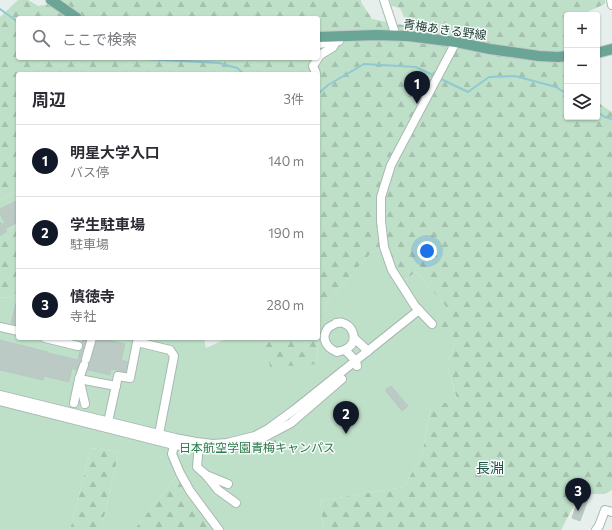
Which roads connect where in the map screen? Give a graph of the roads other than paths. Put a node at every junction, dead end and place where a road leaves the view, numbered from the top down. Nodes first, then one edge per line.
1 (51, 0) edge
2 (384, 0) edge
3 (611, 0) edge
4 (612, 5) edge
5 (74, 16) edge
6 (356, 36) junction
7 (396, 36) junction
8 (320, 37) edge
9 (336, 42) junction
10 (456, 42) junction
11 (320, 44) edge
12 (612, 49) edge
13 (600, 52) edge
14 (320, 54) edge
15 (564, 56) edge
16 (316, 60) edge
17 (316, 72) edge
18 (419, 310) junction
19 (432, 324) dead end
20 (0, 327) edge
21 (16, 331) edge
22 (354, 338) junction
23 (54, 340) edge
24 (90, 340) edge
25 (137, 340) edge
26 (84, 347) junction
27 (345, 350) junction
28 (368, 351) junction
29 (356, 361) junction
30 (79, 379) junction
31 (116, 386) junction
32 (0, 395) edge
33 (0, 401) edge
34 (74, 403) dead end
35 (85, 404) dead end
36 (108, 422) junction
37 (159, 434) junction
38 (175, 441) junction
39 (198, 445) junction
40 (206, 475) junction
41 (228, 484) dead end
42 (236, 503) dead end
43 (612, 512) edge
44 (219, 530) edge
45 (596, 530) edge

1 - 5 main road
2 - 7 street
3 - 4 street
6 - 7 main road, 青梅あきる野線
6 - 8 main road, 青梅あきる野線
6 - 9 street
7 - 10 main road, 青梅あきる野線
9 - 11 street
9 - 14 street
10 - 15 main road, 青梅あきる野線
10 - 18 street
12 - 13 main road
16 - 17 street
18 - 19 street
18 - 28 street
20 - 21 street
22 - 27 street
22 - 27 street
22 - 28 street
23 - 26 street
24 - 26 street
25 - 31 street
25 - 37 street
26 - 30 street
27 - 29 street
28 - 29 street
29 - 39 street
30 - 31 street
30 - 34 street
30 - 35 street
31 - 36 street
32 - 36 street
33 - 38 street
36 - 37 street
37 - 38 street
38 - 39 street
38 - 44 street
39 - 40 street
40 - 41 street
40 - 42 street
43 - 45 street

